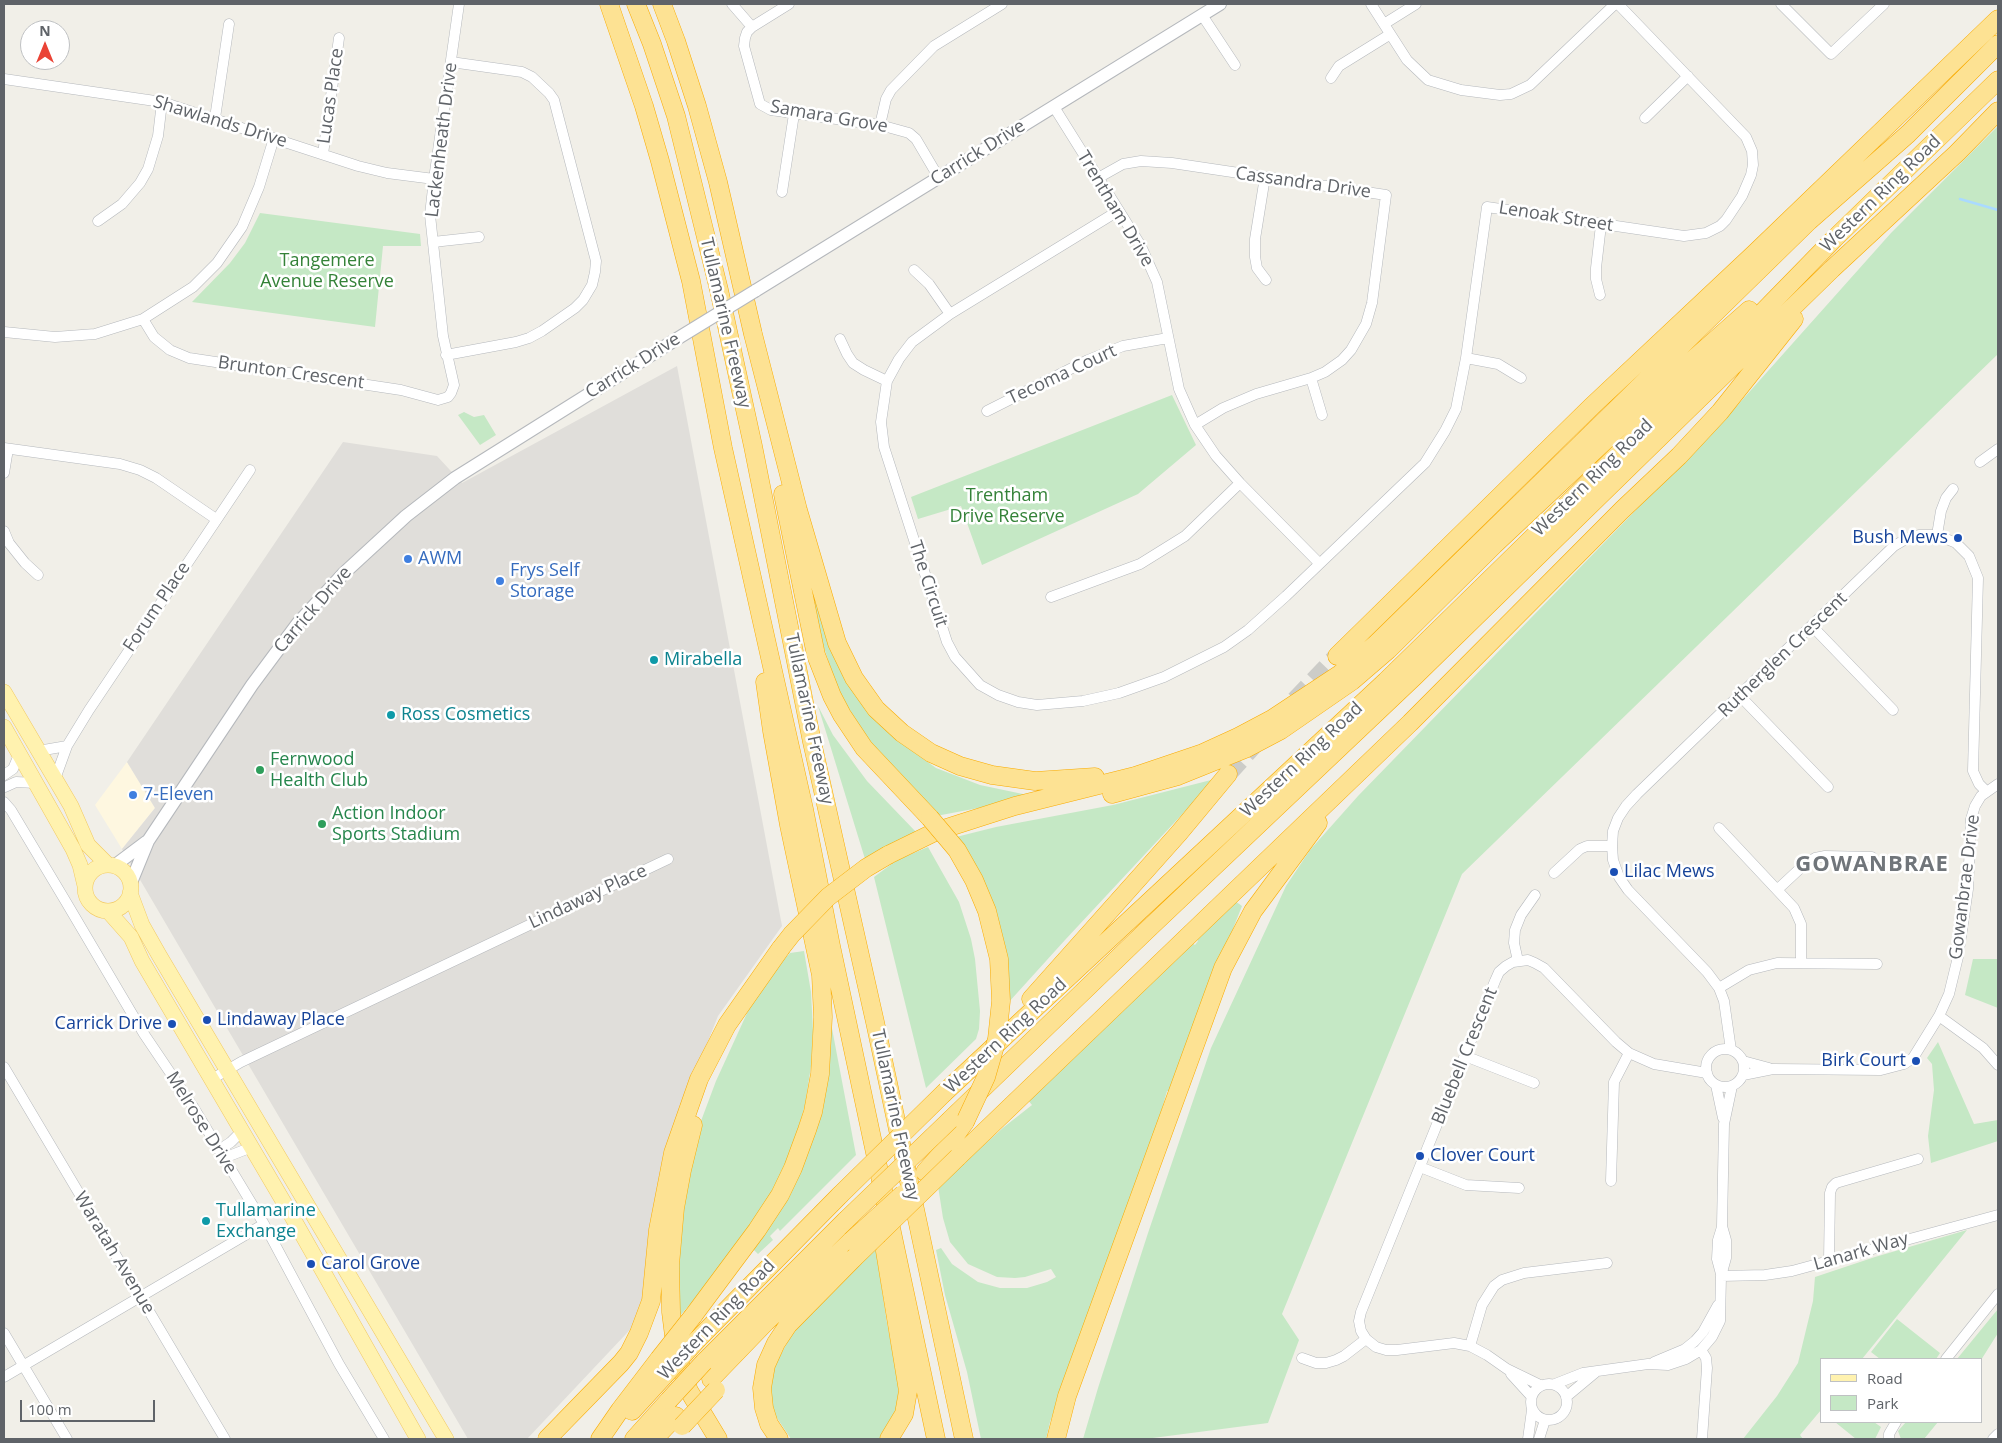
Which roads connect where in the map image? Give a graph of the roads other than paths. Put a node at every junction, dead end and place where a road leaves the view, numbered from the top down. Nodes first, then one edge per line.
1 (459, 4) edge
2 (609, 4) edge
3 (662, 4) edge
4 (732, 4) edge
5 (789, 4) edge
6 (1002, 4) edge
7 (1220, 4) edge
8 (1371, 4) edge
9 (1416, 4) edge
10 (1617, 4) edge
11 (1781, 4) edge
12 (1884, 4) edge
13 (637, 5) edge
14 (1202, 15) junction
15 (1998, 20) edge
16 (229, 24) dead end
17 (1384, 24) junction
18 (752, 27) junction
19 (1390, 35) junction
20 (339, 38) dead end
21 (1998, 44) edge
22 (451, 62) junction
23 (1235, 65) dead end
24 (1688, 76) junction
25 (1331, 78) dead end
26 (4, 79) edge
27 (1998, 80) edge
28 (162, 102) junction
29 (1054, 107) junction
30 (1998, 111) edge
31 (794, 114) junction
32 (215, 118) junction
33 (1645, 118) dead end
34 (880, 125) junction
35 (274, 138) junction
36 (323, 154) junction
37 (1265, 177) junction
38 (939, 178) junction
39 (1098, 178) junction
40 (434, 179) junction
41 (782, 192) dead end
42 (1118, 212) junction
43 (98, 221) dead end
44 (1809, 221) junction
45 (1601, 225) junction
46 (479, 237) dead end
47 (1834, 239) junction
48 (433, 242) junction
49 (1832, 269) junction
50 (914, 270) dead end
51 (1266, 280) dead end
52 (1600, 295) dead end
53 (950, 314) junction
54 (143, 319) junction
55 (4, 332) edge
56 (753, 334) junction
57 (1168, 338) junction
58 (840, 339) dead end
59 (446, 355) junction
60 (1466, 358) junction
61 (1311, 378) junction
62 (1522, 378) dead end
63 (887, 381) junction
64 (451, 394) joint
65 (987, 411) dead end
66 (1322, 414) dead end
67 (1195, 425) junction
68 (6, 448) edge
69 (724, 448) junction
70 (1998, 449) edge
71 (1980, 462) dead end
72 (250, 470) dead end
73 (4, 473) edge
74 (1240, 483) junction
75 (1953, 489) dead end
76 (216, 519) junction
77 (4, 531) edge
78 (1937, 535) junction
79 (1319, 563) junction
80 (38, 575) dead end
81 (1051, 597) dead end
82 (1812, 626) junction
83 (1337, 656) tunnel mouth
84 (4, 692) edge
85 (1740, 696) junction
86 (1894, 710) dead end
87 (4, 727) edge
88 (66, 746) junction
89 (38, 751) junction
90 (19, 755) junction
91 (1373, 758) junction
92 (1169, 763) junction
93 (1228, 774) tunnel mouth
94 (4, 775) edge
95 (56, 779) junction
96 (36, 783) junction
97 (1998, 784) edge
98 (4, 786) edge
99 (1828, 787) dead end
100 (1986, 791) junction
101 (7, 806) edge
102 (970, 820) junction
103 (1719, 828) dead end
104 (148, 841) junction
105 (1612, 846) junction
106 (1872, 857) dead end
107 (668, 859) dead end
108 (111, 866) junction
109 (1554, 873) dead end
110 (85, 886) junction
111 (130, 889) junction
112 (1778, 889) junction
113 (1534, 895) dead end
114 (108, 911) junction
115 (831, 946) junction
116 (1518, 961) junction
117 (1801, 963) junction
118 (1877, 964) dead end
119 (758, 982) junction
120 (1719, 988) junction
121 (1939, 1016) junction
122 (1726, 1050) junction
123 (1629, 1053) junction
124 (1465, 1056) junction
125 (1707, 1061) junction
126 (1743, 1061) junction
127 (1998, 1065) edge
128 (4, 1067) edge
129 (1672, 1067) junction
130 (1773, 1069) junction
131 (228, 1070) junction
132 (1707, 1074) junction
133 (1743, 1075) junction
134 (212, 1080) junction
135 (1534, 1083) dead end
136 (1716, 1085) junction
137 (1732, 1086) junction
138 (944, 1093) junction
139 (1724, 1124) junction
140 (242, 1131) junction
141 (252, 1147) junction
142 (221, 1154) junction
143 (1918, 1159) dead end
144 (1420, 1166) junction
145 (1610, 1181) dead end
146 (1519, 1188) dead end
147 (1998, 1215) edge
148 (264, 1224) junction
149 (852, 1250) junction
150 (1829, 1261) junction
151 (1607, 1263) dead end
152 (349, 1276) junction
153 (1721, 1276) junction
154 (332, 1286) junction
155 (1998, 1294) edge
156 (140, 1297) junction
157 (1720, 1302) junction
158 (4, 1332) edge
159 (1366, 1339) junction
160 (1470, 1346) junction
161 (1700, 1350) junction
162 (1302, 1358) dead end
163 (1947, 1358) edge
164 (1648, 1364) junction
165 (23, 1366) junction
166 (661, 1367) junction
167 (1507, 1369) junction
168 (1597, 1371) junction
169 (4, 1377) edge
170 (1555, 1384) junction
171 (1540, 1386) junction
172 (1531, 1396) junction
173 (1566, 1397) junction
174 (1532, 1410) junction
175 (674, 1420) edge
176 (1546, 1420) junction
177 (1895, 1423) edge
178 (1998, 1434) edge
179 (67, 1439) edge
180 (225, 1439) edge
181 (384, 1439) edge
182 (418, 1439) edge
183 (446, 1439) edge
184 (547, 1439) edge
185 (600, 1439) edge
186 (606, 1439) edge
187 (634, 1439) edge
188 (654, 1439) edge
189 (718, 1439) edge
190 (779, 1439) edge
191 (889, 1439) edge
192 (936, 1439) edge
193 (964, 1439) edge
194 (1056, 1439) edge
195 (1528, 1439) edge
196 (1539, 1439) edge
197 (1702, 1439) edge
198 (1889, 1439) edge
199 (1993, 1439) edge

1 - 22 street, Lackenheath Drive
2 - 69 highway, Tullamarine Freeway
3 - 56 highway
4 - 18 street
5 - 18 street
6 - 34 street
7 - 14 street, Carrick Drive
8 - 17 street
9 - 17 street
10 - 19 street
10 - 24 street, Lenoak Street
11 - 12 street
13 - 193 highway, Tullamarine Freeway
14 - 23 street
14 - 29 street, Carrick Drive
15 - 44 highway
15 - 83 highway
16 - 32 street
17 - 19 street
18 - 31 street, Samara Grove
19 - 25 street
20 - 36 street, Lucas Place
21 - 44 highway
22 - 40 street, Lackenheath Drive
22 - 59 street
24 - 33 street
24 - 45 street, Lenoak Street
26 - 28 street, Shawlands Drive
27 - 47 highway, Western Ring Road
28 - 32 street, Shawlands Drive
28 - 43 street
29 - 38 street, Carrick Drive
29 - 39 street, Trentham Drive
30 - 49 highway, Western Ring Road
31 - 34 street, Samara Grove
31 - 41 street
32 - 35 street, Shawlands Drive
34 - 38 street, Samara Grove
35 - 36 street, Shawlands Drive
35 - 54 street
36 - 40 street, Shawlands Drive
37 - 39 street, Cassandra Drive
37 - 51 street
37 - 61 street, Cassandra Drive
38 - 104 street, Carrick Drive, bridge
39 - 42 street, Trentham Drive
40 - 48 street, Lackenheath Drive
42 - 53 street, The Circuit
42 - 57 street, Trentham Drive
44 - 92 highway
45 - 52 street
45 - 60 street, Lenoak Street
46 - 48 street
47 - 102 highway
47 - 138 highway, Western Ring Road
48 - 59 street, Lackenheath Drive
49 - 91 highway
49 - 175 highway, Western Ring Road, bridge
50 - 53 street
53 - 63 street, The Circuit
54 - 55 street
54 - 64 street, Brunton Crescent
56 - 92 highway
56 - 149 highway, bridge
57 - 65 street, Tecoma Court
57 - 67 street, Trentham Drive
58 - 63 street
59 - 64 street, Lackenheath Drive
60 - 62 street
60 - 79 street, Lenoak Street
61 - 66 street
61 - 67 street, Cassandra Drive
63 - 79 street, The Circuit
67 - 74 street, Trentham Drive
68 - 73 street
68 - 76 street
69 - 115 highway, Tullamarine Freeway
69 - 166 highway, bridge
70 - 71 street
72 - 76 street, Forum Place
74 - 79 street, Trentham Drive
74 - 81 street
75 - 78 street
76 - 88 street, Forum Place
77 - 80 street
78 - 82 street, Rutherglen Crescent
78 - 100 street
82 - 85 street, Rutherglen Crescent
82 - 86 street
84 - 89 main road
85 - 99 street
85 - 105 street, Rutherglen Crescent
87 - 90 main road
88 - 89 street
88 - 95 street, Forum Place
89 - 95 main road
90 - 94 street
90 - 96 main road
91 - 149 highway, bridge
91 - 194 highway
92 - 102 highway
93 - 138 highway
95 - 108 main road
96 - 98 street
96 - 110 main road
97 - 100 street, Gowanbrae Drive
98 - 101 street, Melrose Drive
100 - 121 street, Gowanbrae Drive
101 - 142 street, Melrose Drive
102 - 119 highway, bridge
103 - 112 street
104 - 108 street, Carrick Drive
104 - 111 street, Carrick Drive
105 - 109 street
105 - 120 street, Rutherglen Crescent
106 - 112 street
107 - 131 street, Lindaway Place
108 - 110 main road
108 - 111 main road
110 - 114 main road
111 - 114 main road
111 - 131 main road
112 - 117 street
113 - 116 street
114 - 134 main road, Melrose Drive
115 - 191 highway
115 - 192 highway, Tullamarine Freeway
116 - 123 street
116 - 124 street, Bluebell Crescent
117 - 118 street
117 - 120 street
119 - 184 highway
119 - 189 highway
120 - 122 street, Rutherglen Crescent
121 - 127 street
121 - 130 street, Gowanbrae Drive
122 - 125 street
122 - 126 street
123 - 129 street
123 - 145 street
124 - 135 street
124 - 144 street, Bluebell Crescent
125 - 129 street
125 - 132 street
126 - 130 street, Gowanbrae Drive
126 - 133 street
128 - 156 street, Waratah Avenue
129 - 132 street
130 - 133 street, Gowanbrae Drive
131 - 134 street, Lindaway Place
131 - 152 main road
132 - 136 street
133 - 137 street
134 - 140 main road, Melrose Drive
136 - 137 street
136 - 139 street
137 - 139 street
138 - 166 highway, Western Ring Road, bridge
139 - 153 street
140 - 141 main road, Melrose Drive
140 - 142 street
141 - 142 street
141 - 154 main road, Melrose Drive
142 - 148 street, Melrose Drive
143 - 150 street
144 - 146 street
144 - 159 street, Bluebell Crescent
147 - 150 street, Lanark Way
148 - 156 street
148 - 181 street, Melrose Drive
149 - 175 highway, bridge
149 - 190 highway
150 - 153 street, Lanark Way
151 - 160 street
152 - 154 main road
152 - 183 main road
153 - 157 street
154 - 182 main road, Melrose Drive
155 - 163 street
156 - 165 street
156 - 180 street, Waratah Avenue
157 - 161 street
157 - 164 street
158 - 165 street
159 - 160 street
159 - 162 street
160 - 167 street
161 - 164 street
161 - 197 street
164 - 168 street
165 - 169 street
165 - 179 street
166 - 185 highway
166 - 186 highway, Western Ring Road
167 - 171 street
167 - 172 street
168 - 170 street
168 - 173 street
170 - 171 street
170 - 173 street
171 - 172 street
172 - 174 street
173 - 176 street
174 - 176 street
174 - 195 street
175 - 187 highway, Western Ring Road
175 - 188 highway
176 - 196 street
177 - 198 street
178 - 199 street

